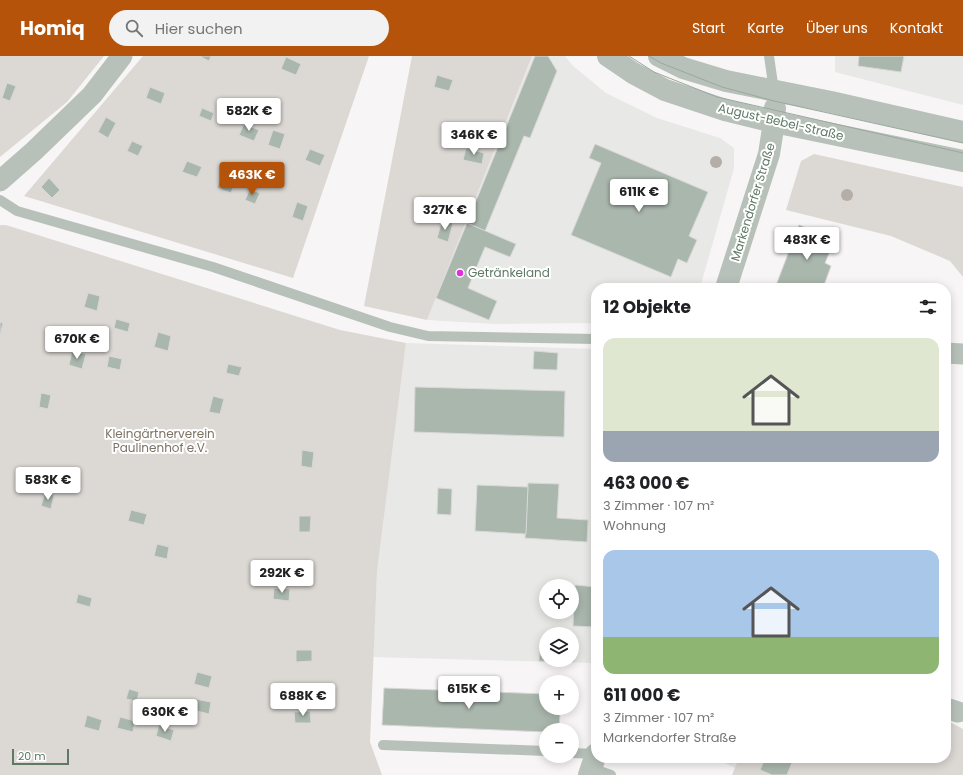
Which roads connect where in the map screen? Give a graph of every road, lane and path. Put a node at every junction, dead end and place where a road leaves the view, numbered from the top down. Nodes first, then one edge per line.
1 (122, 56) edge
2 (608, 56) edge
3 (659, 56) edge
4 (769, 56) edge
5 (774, 91) junction
6 (774, 122) junction
7 (963, 132) edge
8 (963, 161) edge
9 (0, 181) edge
10 (0, 200) edge
11 (728, 283) edge
12 (591, 339) edge
13 (951, 353) edge
14 (963, 354) edge
15 (383, 745) dead end
16 (539, 751) edge
17 (579, 756) edge
18 (591, 762) edge
19 (593, 763) edge
20 (611, 775) edge

1 - 9 street
2 - 6 street, August-Bebel-Straße
3 - 5 street
4 - 5 lane
5 - 6 street, Markendorfer Straße
5 - 7 street
6 - 8 street, August-Bebel-Straße
6 - 11 street, Markendorfer Straße
10 - 12 lane
13 - 14 street
15 - 16 lane
17 - 18 lane
19 - 20 lane

